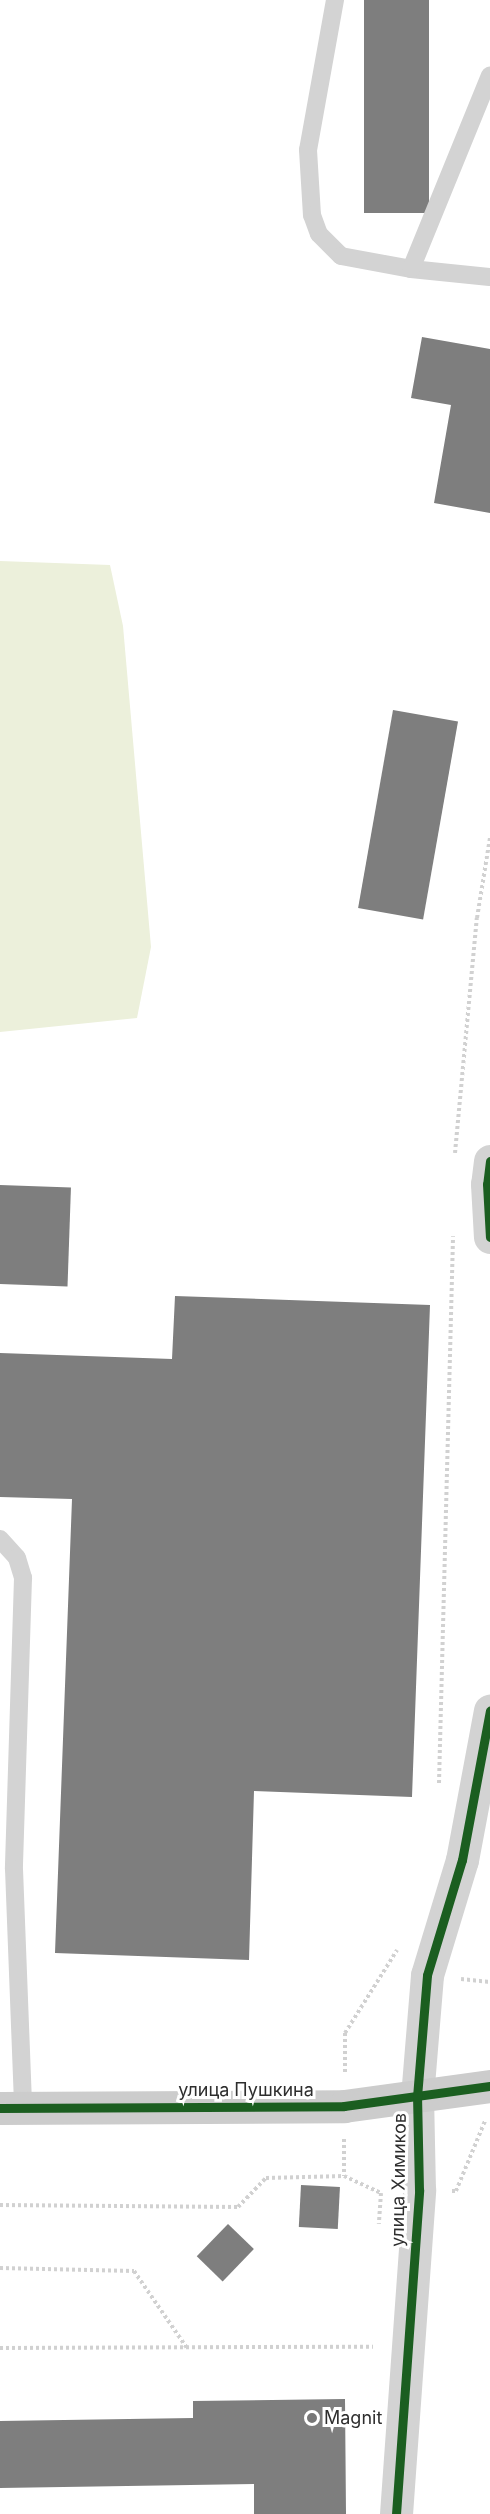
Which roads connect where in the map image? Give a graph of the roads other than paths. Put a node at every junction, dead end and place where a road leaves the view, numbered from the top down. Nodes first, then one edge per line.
1 (335, 0) edge
2 (490, 75) edge
3 (411, 269) junction
4 (490, 277) edge
5 (490, 1161) edge
6 (490, 1237) edge
7 (0, 1539) edge
8 (490, 1711) edge
9 (490, 2086) edge
10 (417, 2097) junction
11 (12, 2108) edge
12 (396, 2514) edge

1 - 3 lane
2 - 3 lane
3 - 4 lane
5 - 6 street
7 - 11 lane
8 - 10 street, улица Химиков
9 - 10 street, улица Пушкина
10 - 11 street, улица Пушкина
10 - 12 street, улица Химиков

